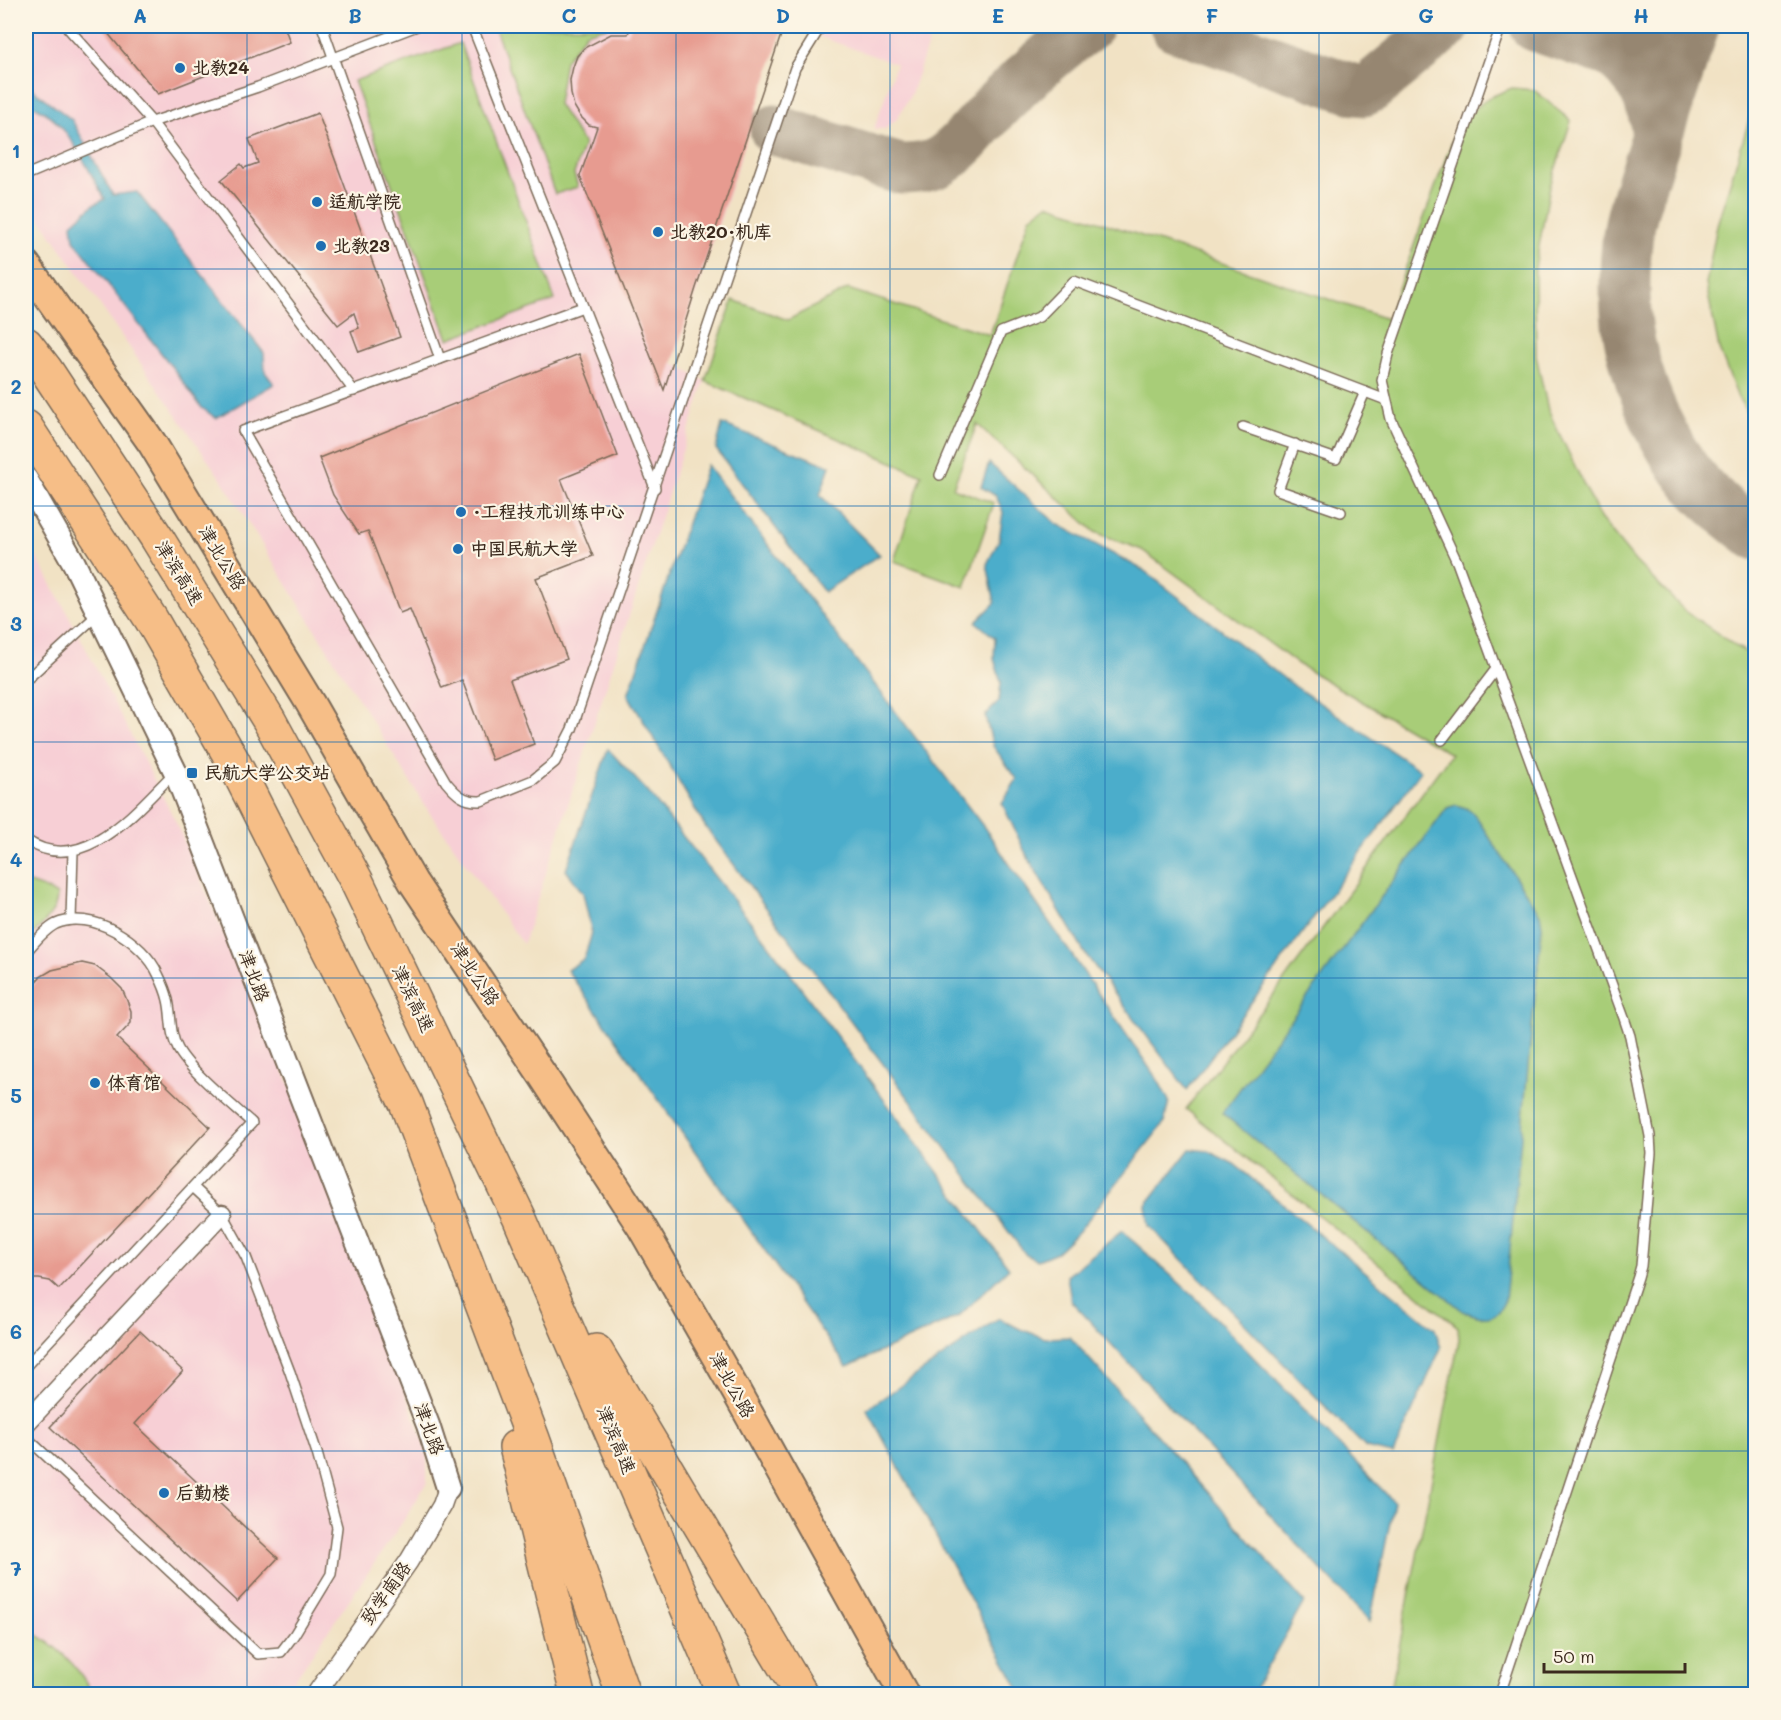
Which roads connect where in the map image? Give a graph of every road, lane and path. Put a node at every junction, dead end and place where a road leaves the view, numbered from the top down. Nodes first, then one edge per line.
1 (66, 26) edge
2 (322, 26) edge
3 (417, 26) edge
4 (472, 26) edge
5 (821, 26) edge
6 (1502, 26) edge
7 (333, 58) junction
8 (152, 122) junction
9 (26, 175) edge
10 (26, 265) edge
11 (26, 282) edge
12 (583, 307) junction
13 (26, 344) edge
14 (441, 359) junction
15 (354, 391) junction
16 (1365, 392) junction
17 (1386, 400) junction
18 (26, 427) edge
19 (1243, 427) dead end
20 (1295, 444) junction
21 (940, 475) dead end
22 (26, 479) edge
23 (655, 488) junction
24 (1341, 512) dead end
25 (99, 613) junction
26 (1496, 669) junction
27 (26, 680) edge
28 (1442, 740) dead end
29 (175, 771) junction
30 (28, 845) edge
31 (73, 851) junction
32 (71, 920) junction
33 (26, 952) edge
34 (193, 1187) junction
35 (222, 1214) junction
36 (519, 1216) junction
37 (477, 1291) junction
38 (26, 1366) edge
39 (28, 1415) edge
40 (26, 1437) edge
41 (448, 1488) joint
42 (316, 1695) edge
43 (577, 1695) edge
44 (623, 1695) edge
45 (724, 1695) edge
46 (801, 1695) edge
47 (891, 1695) edge
48 (904, 1695) edge
49 (1500, 1695) edge

1 - 8 lane
2 - 7 lane
3 - 7 lane
4 - 12 lane
5 - 23 lane
6 - 17 lane
7 - 8 lane
7 - 14 lane
8 - 9 lane
8 - 15 lane
10 - 48 main road, 津北公路
11 - 47 main road, 津北公路
12 - 14 lane
12 - 23 lane
13 - 36 highway, 津滨高速
14 - 15 lane
15 - 23 lane
16 - 17 lane
16 - 20 lane
16 - 21 lane
17 - 26 lane
18 - 37 highway
19 - 20 lane
20 - 24 lane
22 - 25 street, 津北路
25 - 27 lane
25 - 29 street, 津北路
26 - 28 lane
26 - 49 lane
29 - 31 lane
29 - 41 street, 津北路
30 - 31 lane
31 - 32 lane
32 - 33 lane
32 - 34 lane
34 - 35 lane
34 - 38 lane
35 - 39 street
35 - 40 lane
36 - 45 highway, 津滨高速
36 - 46 highway
37 - 43 highway
37 - 44 highway
41 - 42 street, 致学南路

